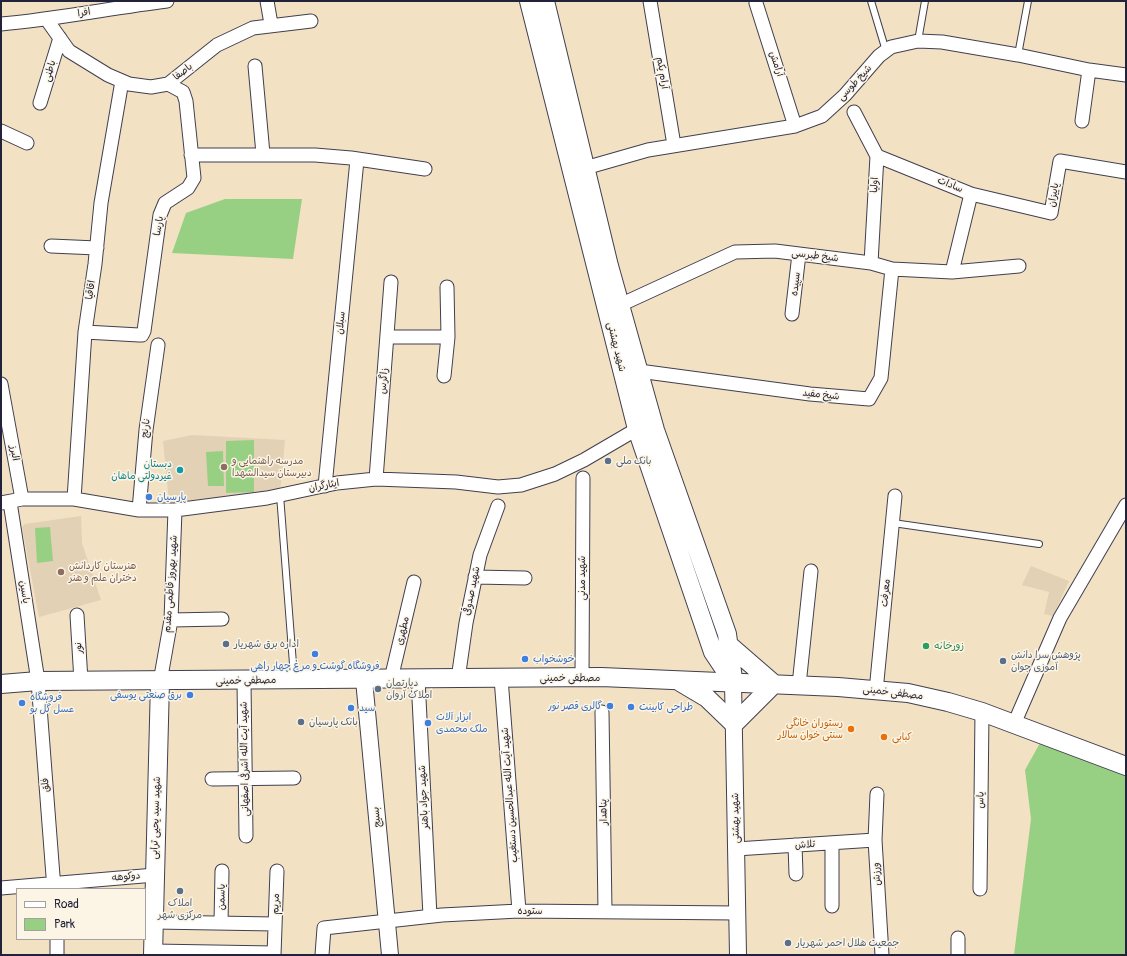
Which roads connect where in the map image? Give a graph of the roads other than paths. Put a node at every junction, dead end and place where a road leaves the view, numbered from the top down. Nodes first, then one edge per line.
1 (167, 1) edge
2 (267, 1) edge
3 (529, 1) edge
4 (545, 1) edge
5 (650, 1) edge
6 (871, 1) edge
7 (925, 1) edge
8 (1028, 1) edge
9 (756, 3) dead end
10 (47, 20) junction
11 (312, 21) dead end
12 (1, 24) edge
13 (271, 24) junction
14 (60, 38) junction
15 (918, 41) junction
16 (886, 52) junction
17 (1018, 54) junction
18 (255, 66) dead end
19 (1089, 70) junction
20 (1126, 75) edge
21 (122, 81) junction
22 (168, 84) junction
23 (40, 103) dead end
24 (854, 112) dead end
25 (1082, 121) dead end
26 (796, 126) junction
27 (1, 131) edge
28 (27, 143) dead end
29 (674, 145) junction
30 (263, 154) junction
31 (190, 155) junction
32 (877, 156) junction
33 (357, 160) junction
34 (585, 168) junction
35 (425, 169) dead end
36 (1126, 172) edge
37 (971, 194) junction
38 (51, 246) dead end
39 (97, 248) junction
40 (800, 254) junction
41 (870, 263) junction
42 (1019, 266) dead end
43 (892, 269) junction
44 (952, 272) junction
45 (391, 282) dead end
46 (447, 287) dead end
47 (620, 305) junction
48 (792, 314) dead end
49 (85, 332) junction
50 (387, 337) junction
51 (448, 337) junction
52 (158, 345) dead end
53 (639, 371) junction
54 (444, 376) dead end
55 (1, 384) edge
56 (637, 429) junction
57 (583, 478) dead end
58 (376, 479) junction
59 (325, 486) junction
60 (280, 495) junction
61 (895, 496) dead end
62 (74, 500) junction
63 (11, 501) edge
64 (1126, 505) edge
65 (498, 506) dead end
66 (139, 510) junction
67 (175, 510) junction
68 (893, 523) junction
69 (1039, 544) dead end
70 (811, 571) dead end
71 (475, 577) junction
72 (524, 578) dead end
73 (414, 582) dead end
74 (77, 614) dead end
75 (222, 619) dead end
76 (171, 620) junction
77 (729, 645) junction
78 (501, 678) junction
79 (582, 678) junction
80 (391, 679) junction
81 (418, 679) junction
82 (458, 679) junction
83 (294, 680) junction
84 (364, 680) junction
85 (38, 681) junction
86 (81, 681) junction
87 (244, 681) junction
88 (679, 681) junction
89 (160, 682) junction
90 (733, 682) junction
91 (1, 684) edge
92 (774, 684) junction
93 (799, 685) junction
94 (876, 691) junction
95 (602, 712) dead end
96 (982, 712) junction
97 (734, 724) junction
98 (1014, 724) junction
99 (1126, 766) edge
100 (294, 778) dead end
101 (245, 779) junction
102 (212, 780) dead end
103 (876, 794) dead end
104 (246, 836) dead end
105 (874, 840) junction
106 (832, 843) junction
107 (795, 845) junction
108 (736, 849) junction
109 (222, 871) dead end
110 (277, 871) dead end
111 (155, 874) junction
112 (796, 874) dead end
113 (54, 886) edge
114 (1, 888) edge
115 (980, 889) dead end
116 (832, 906) dead end
117 (519, 911) junction
118 (605, 911) junction
119 (737, 913) junction
120 (430, 916) junction
121 (386, 921) junction
122 (154, 922) junction
123 (221, 923) junction
124 (275, 931) junction
125 (958, 938) dead end
126 (57, 940) edge
127 (153, 953) edge
128 (220, 953) edge
129 (274, 954) edge
130 (57, 955) edge
131 (322, 955) edge
132 (390, 955) edge
133 (738, 955) edge
134 (882, 955) edge
135 (958, 955) edge

1 - 10 street, افرا
2 - 13 street
3 - 56 main road, شهید بهشتی
4 - 34 main road, شهید بهشتی
5 - 29 street, آرام یکم
6 - 16 lane
7 - 15 lane
8 - 17 lane
9 - 26 street, آرامش
10 - 12 street, افرا
10 - 14 street, باصفا
11 - 13 street, باصفا
13 - 22 street, باصفا
14 - 21 street, باصفا
14 - 23 street, باطنی
15 - 16 street, شیخ طوسی
15 - 17 street, شیخ طوسی
16 - 26 street, شیخ طوسی
17 - 19 street, شیخ طوسی
18 - 30 street
19 - 20 street, شیخ طوسی
19 - 25 street
21 - 22 street, باصفا
21 - 39 street, اقاقیا
22 - 31 street, پارسا
24 - 32 street
26 - 29 street, شیخ طوسی
27 - 28 street
29 - 34 street, شیخ طوسی
30 - 31 street
30 - 33 street
31 - 49 street, پارسا
32 - 37 street, سادات
32 - 41 street, اولیا
33 - 35 street
33 - 59 street, سبلان
34 - 47 main road, شهید بهشتی
36 - 37 street, پاییزان
37 - 44 street, سادات
38 - 39 street
39 - 49 street, اقاقیا
40 - 41 street, شیخ طبرسی
40 - 47 street, شیخ طبرسی
40 - 48 street, سپیده
41 - 43 street, شیخ طبرسی
42 - 44 street, شیخ طبرسی
43 - 44 street, شیخ طبرسی
43 - 53 street, شیخ مفید
45 - 50 street, زاگرس
46 - 51 street
47 - 53 main road, شهید بهشتی
49 - 62 street, اقاقیا
50 - 51 street
50 - 58 street, زاگرس
51 - 54 street
52 - 66 street, نارنج
53 - 77 main road, شهید بهشتی
55 - 63 street, البرز
56 - 58 street, ایثارگران
56 - 90 main road, شهید بهشتی
57 - 79 street, شهید مدنی
58 - 59 street, ایثارگران
59 - 60 street, ایثارگران
60 - 67 street, ایثارگران
60 - 83 lane
61 - 68 street, معرفت
62 - 63 street, ایثارگران
62 - 66 street, ایثارگران
63 - 85 street, یاسین
64 - 98 street
65 - 71 street, شهید صدوقی
66 - 67 street, ایثارگران
67 - 76 street, شهید بهروز فاطمی مقدم
68 - 69 lane
68 - 94 street, معرفت
70 - 93 street
71 - 72 street
71 - 82 street, شهید صدوقی
73 - 80 street, مطهری
74 - 86 street, نور
75 - 76 street
76 - 89 street, شهید بهروز فاطمی مقدم
77 - 90 main road, شهید بهشتی
77 - 92 main road
78 - 79 main road, مصطفی خمینی
78 - 82 main road, مصطفی خمینی
78 - 117 street, شهید آیت الله عبدالحسین دستغیب
79 - 88 main road, مصطفی خمینی
80 - 81 main road, مصطفی خمینی
80 - 84 main road, مصطفی خمینی
81 - 82 main road, مصطفی خمینی
81 - 120 street, شهید جواد باهنر
83 - 84 main road, مصطفی خمینی
83 - 87 main road, مصطفی خمینی
84 - 121 street, بسیج
85 - 86 main road, مصطفی خمینی
85 - 91 main road, مصطفی خمینی
85 - 113 street, فلق
86 - 89 main road, مصطفی خمینی
87 - 89 main road, مصطفی خمینی
87 - 101 street, شهید آیت الله اشرفی اصفهانی
88 - 90 main road, مصطفی خمینی
88 - 97 main road
89 - 111 main road, شهید سید یحیی ترابی
90 - 92 main road, مصطفی خمینی
90 - 97 street, شهید بهشتی
92 - 93 main road, مصطفی خمینی
92 - 97 main road
93 - 94 main road, مصطفی خمینی
94 - 96 main road, مصطفی خمینی
95 - 118 street, پناهدار
96 - 98 main road, مصطفی خمینی
96 - 115 street, یاس
97 - 108 street, شهید بهشتی
98 - 99 main road, مصطفی خمینی
100 - 101 street
101 - 102 street
101 - 104 street, شهید آیت الله اشرفی اصفهانی
103 - 105 street, ورزش
105 - 106 street, تلاش
105 - 134 street, ورزش
106 - 107 street, تلاش
106 - 116 street
107 - 108 street, تلاش
107 - 112 street
108 - 119 street, شهید بهشتی
109 - 123 street, یاسمن
110 - 124 street, مریم
111 - 113 street, دوکوهه
111 - 122 main road, شهید سید یحیی ترابی
113 - 114 street, دوکوهه
117 - 118 street, ستوده
117 - 120 street, ستوده
118 - 119 street, ستوده
119 - 133 street, شهید بهشتی
120 - 121 street, ستوده
121 - 131 street, ستوده
121 - 132 street, بسیج
122 - 123 street
122 - 127 main road, شهید سید یحیی ترابی
123 - 124 street
124 - 129 street, مریم
125 - 135 street
126 - 130 street
127 - 128 street
128 - 129 street

